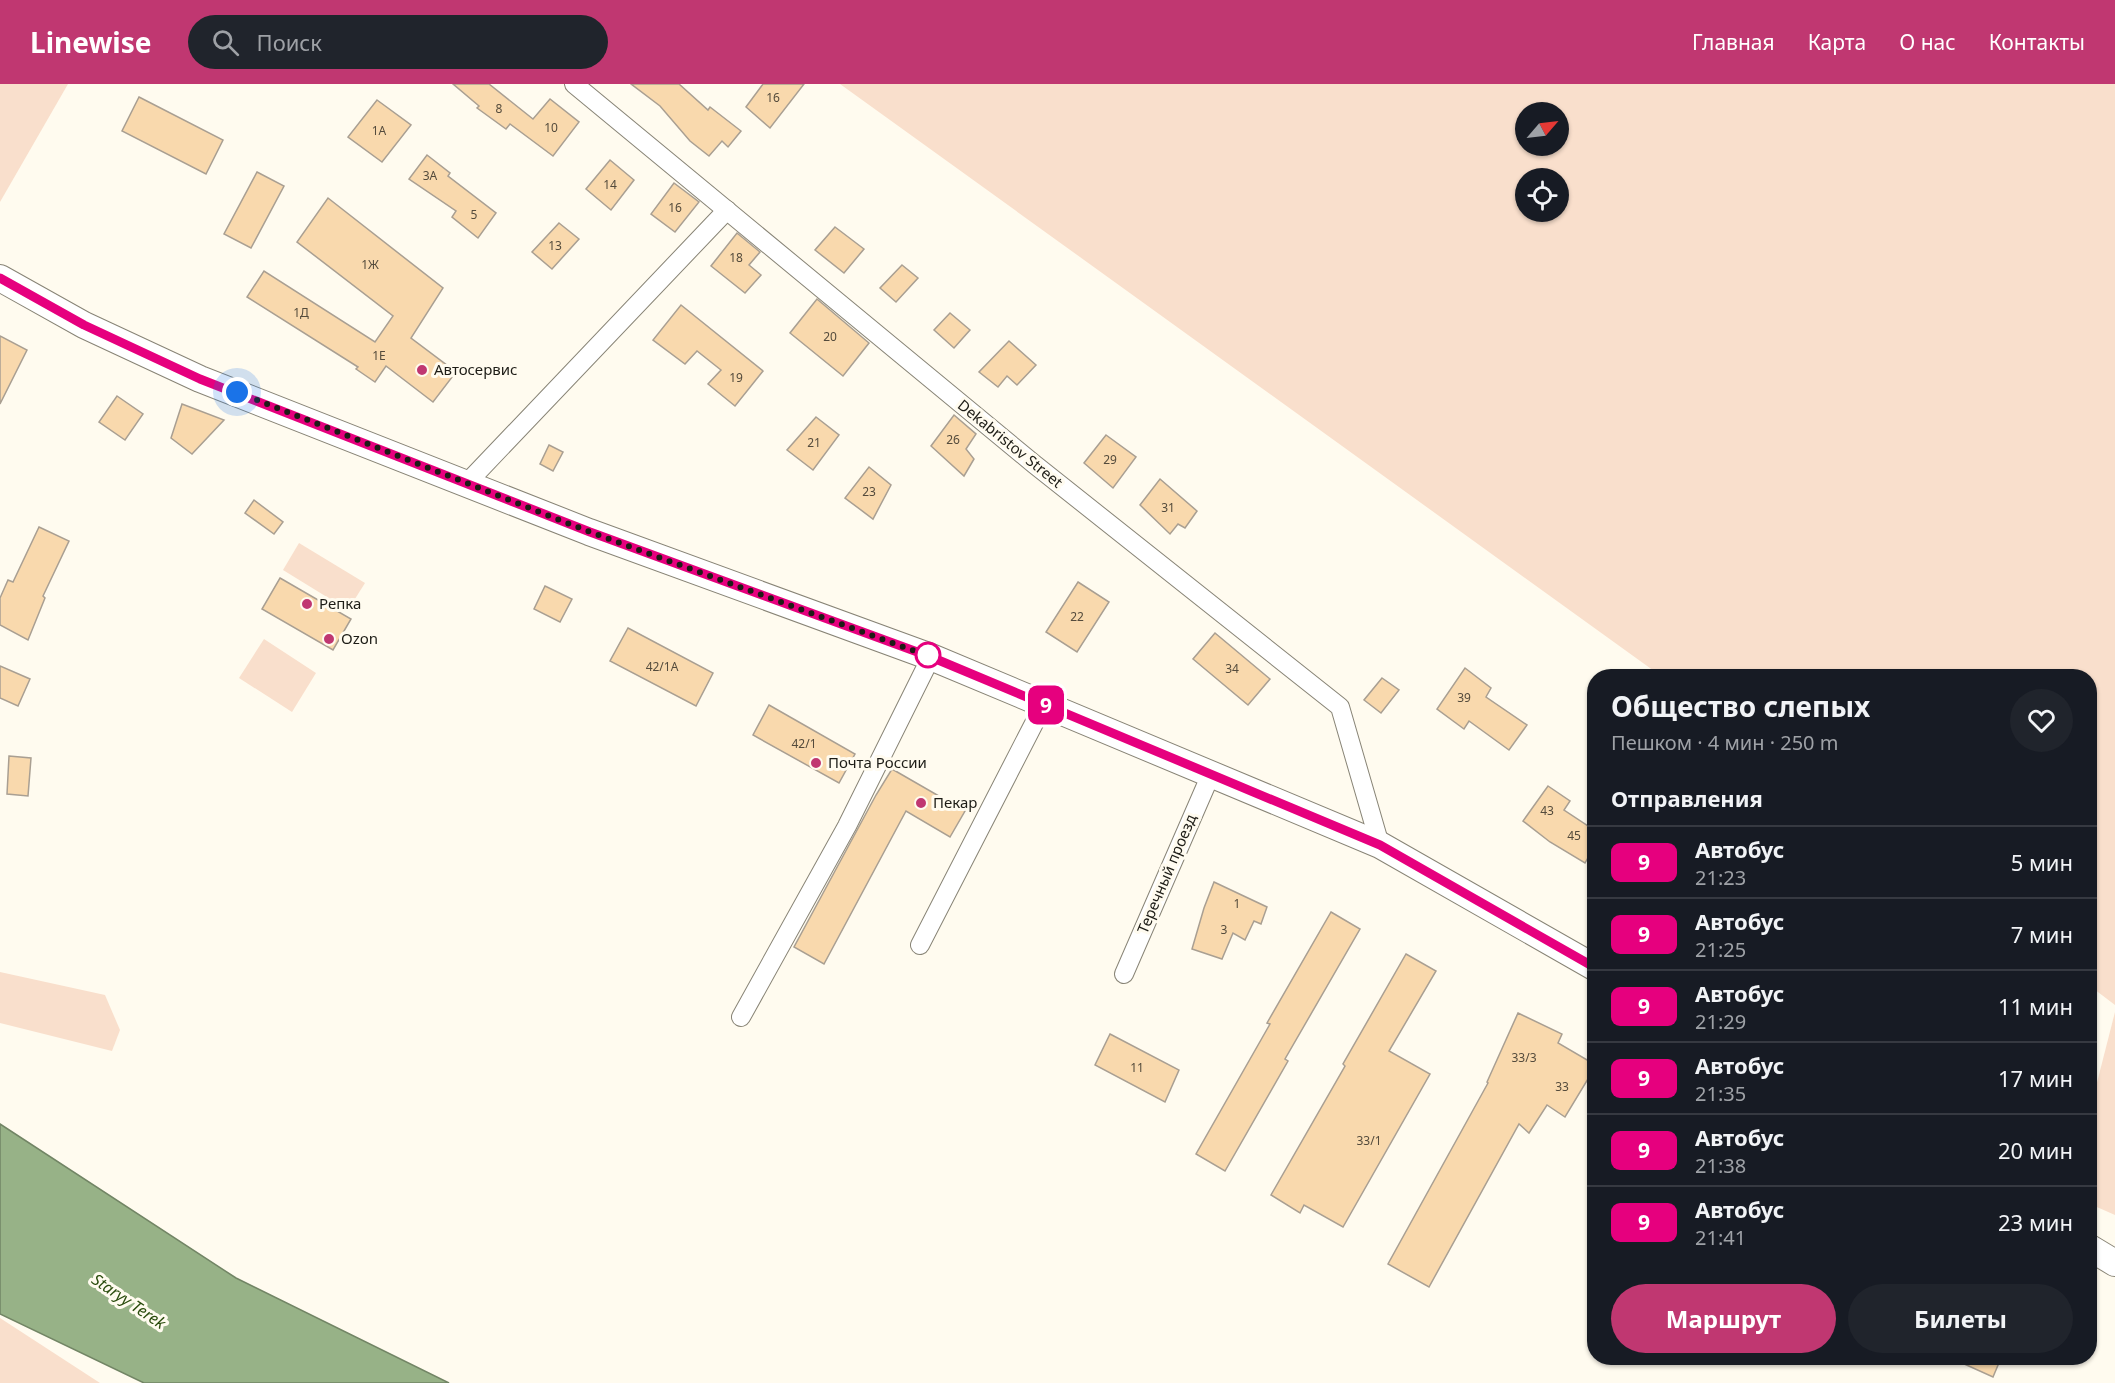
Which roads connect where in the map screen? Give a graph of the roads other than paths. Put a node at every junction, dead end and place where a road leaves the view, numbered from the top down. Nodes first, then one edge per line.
1 (574, 84) edge
2 (726, 210) junction
3 (0, 278) edge
4 (467, 483) junction
5 (931, 657) junction
6 (1044, 704) junction
7 (1210, 774) junction
8 (1380, 845) junction
9 (920, 945) dead end
10 (1587, 963) edge
11 (1124, 974) dead end
12 (741, 1017) dead end
13 (2097, 1252) edge
14 (2115, 1263) edge

1 - 2 street, Dekabristov Street
2 - 4 street
2 - 8 street, Dekabristov Street
3 - 4 main road
4 - 5 main road
5 - 6 main road
5 - 12 street
6 - 7 main road
6 - 9 street
7 - 8 main road
7 - 11 street, Теречный проезд
8 - 10 main road
13 - 14 main road

